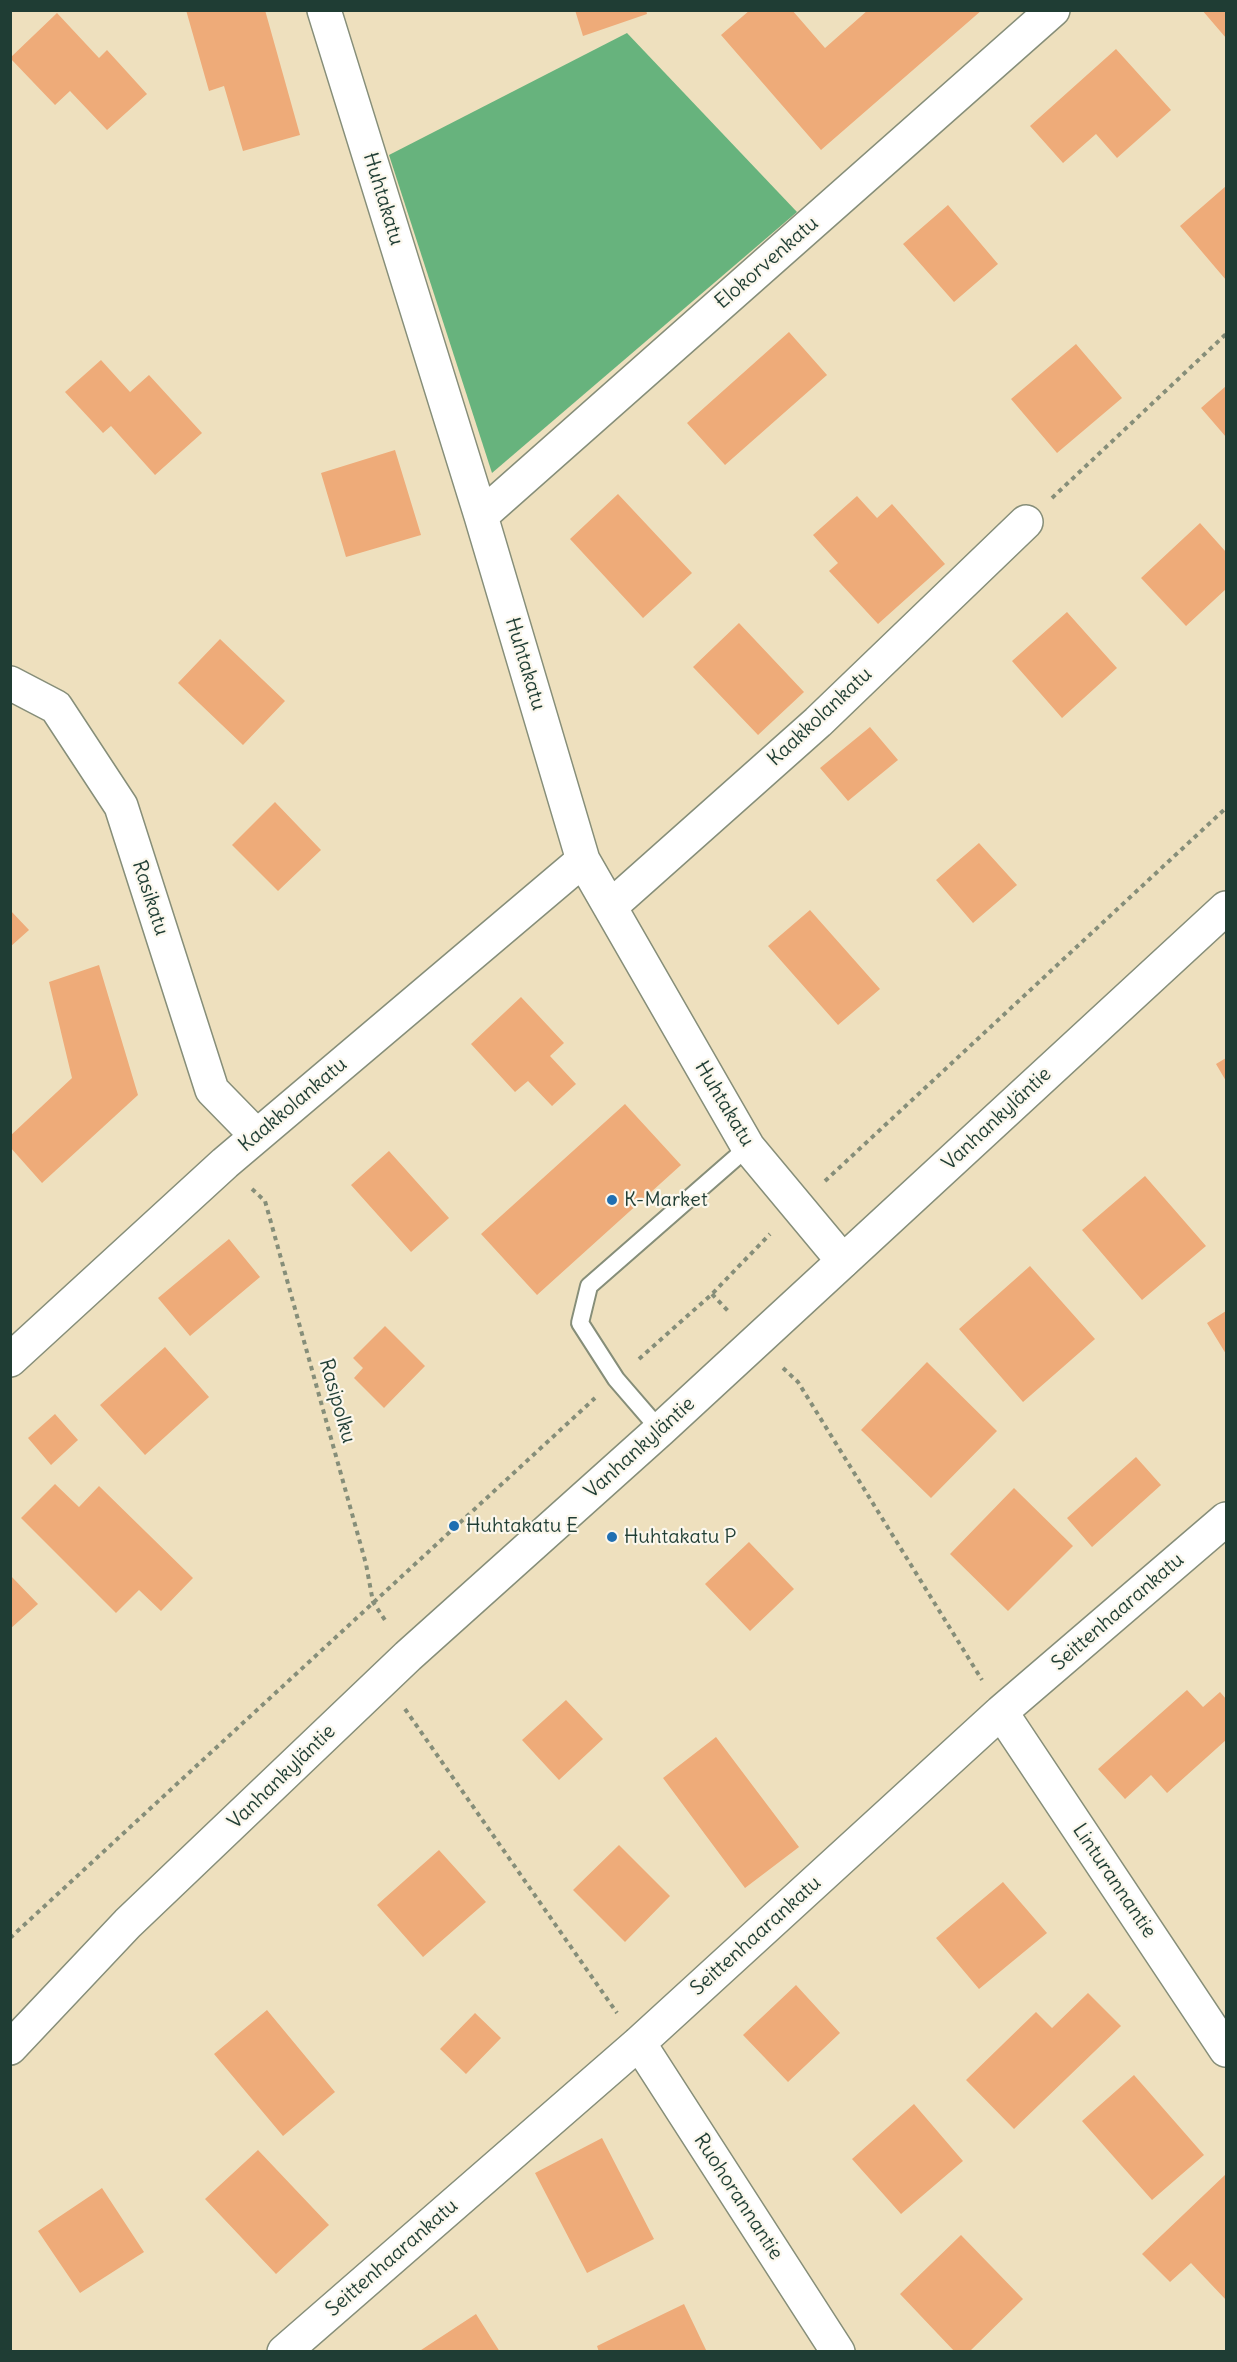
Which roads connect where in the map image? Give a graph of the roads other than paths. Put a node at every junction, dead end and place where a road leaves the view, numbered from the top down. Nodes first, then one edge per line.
1 (324, 10) edge
2 (1053, 10) edge
3 (481, 516) junction
4 (1026, 522) road end
5 (10, 683) edge
6 (583, 860) junction
7 (610, 907) junction
8 (1227, 908) edge
9 (256, 1136) junction
10 (748, 1147) junction
11 (843, 1261) junction
12 (10, 1360) edge
13 (660, 1430) junction
14 (1227, 1519) edge
15 (1001, 1712) junction
16 (639, 2043) junction
17 (10, 2048) edge
18 (1227, 2050) edge
19 (284, 2352) edge
20 (838, 2352) edge

1 - 3 street, Huhtakatu
2 - 3 street, Elokorvenkatu
3 - 6 street, Huhtakatu
4 - 7 street, Kaakkolankatu
5 - 9 street, Rasikatu
6 - 7 street, Huhtakatu
6 - 9 street, Kaakkolankatu
7 - 10 street, Huhtakatu
8 - 11 street, Vanhankyläntie
9 - 12 street, Kaakkolankatu
10 - 11 street, Huhtakatu
10 - 13 lane
11 - 13 street, Vanhankyläntie
13 - 17 street, Vanhankyläntie
14 - 15 street, Seittenhaarankatu
15 - 16 street, Seittenhaarankatu
15 - 18 street, Linturannantie
16 - 19 street, Seittenhaarankatu
16 - 20 street, Ruohorannantie

